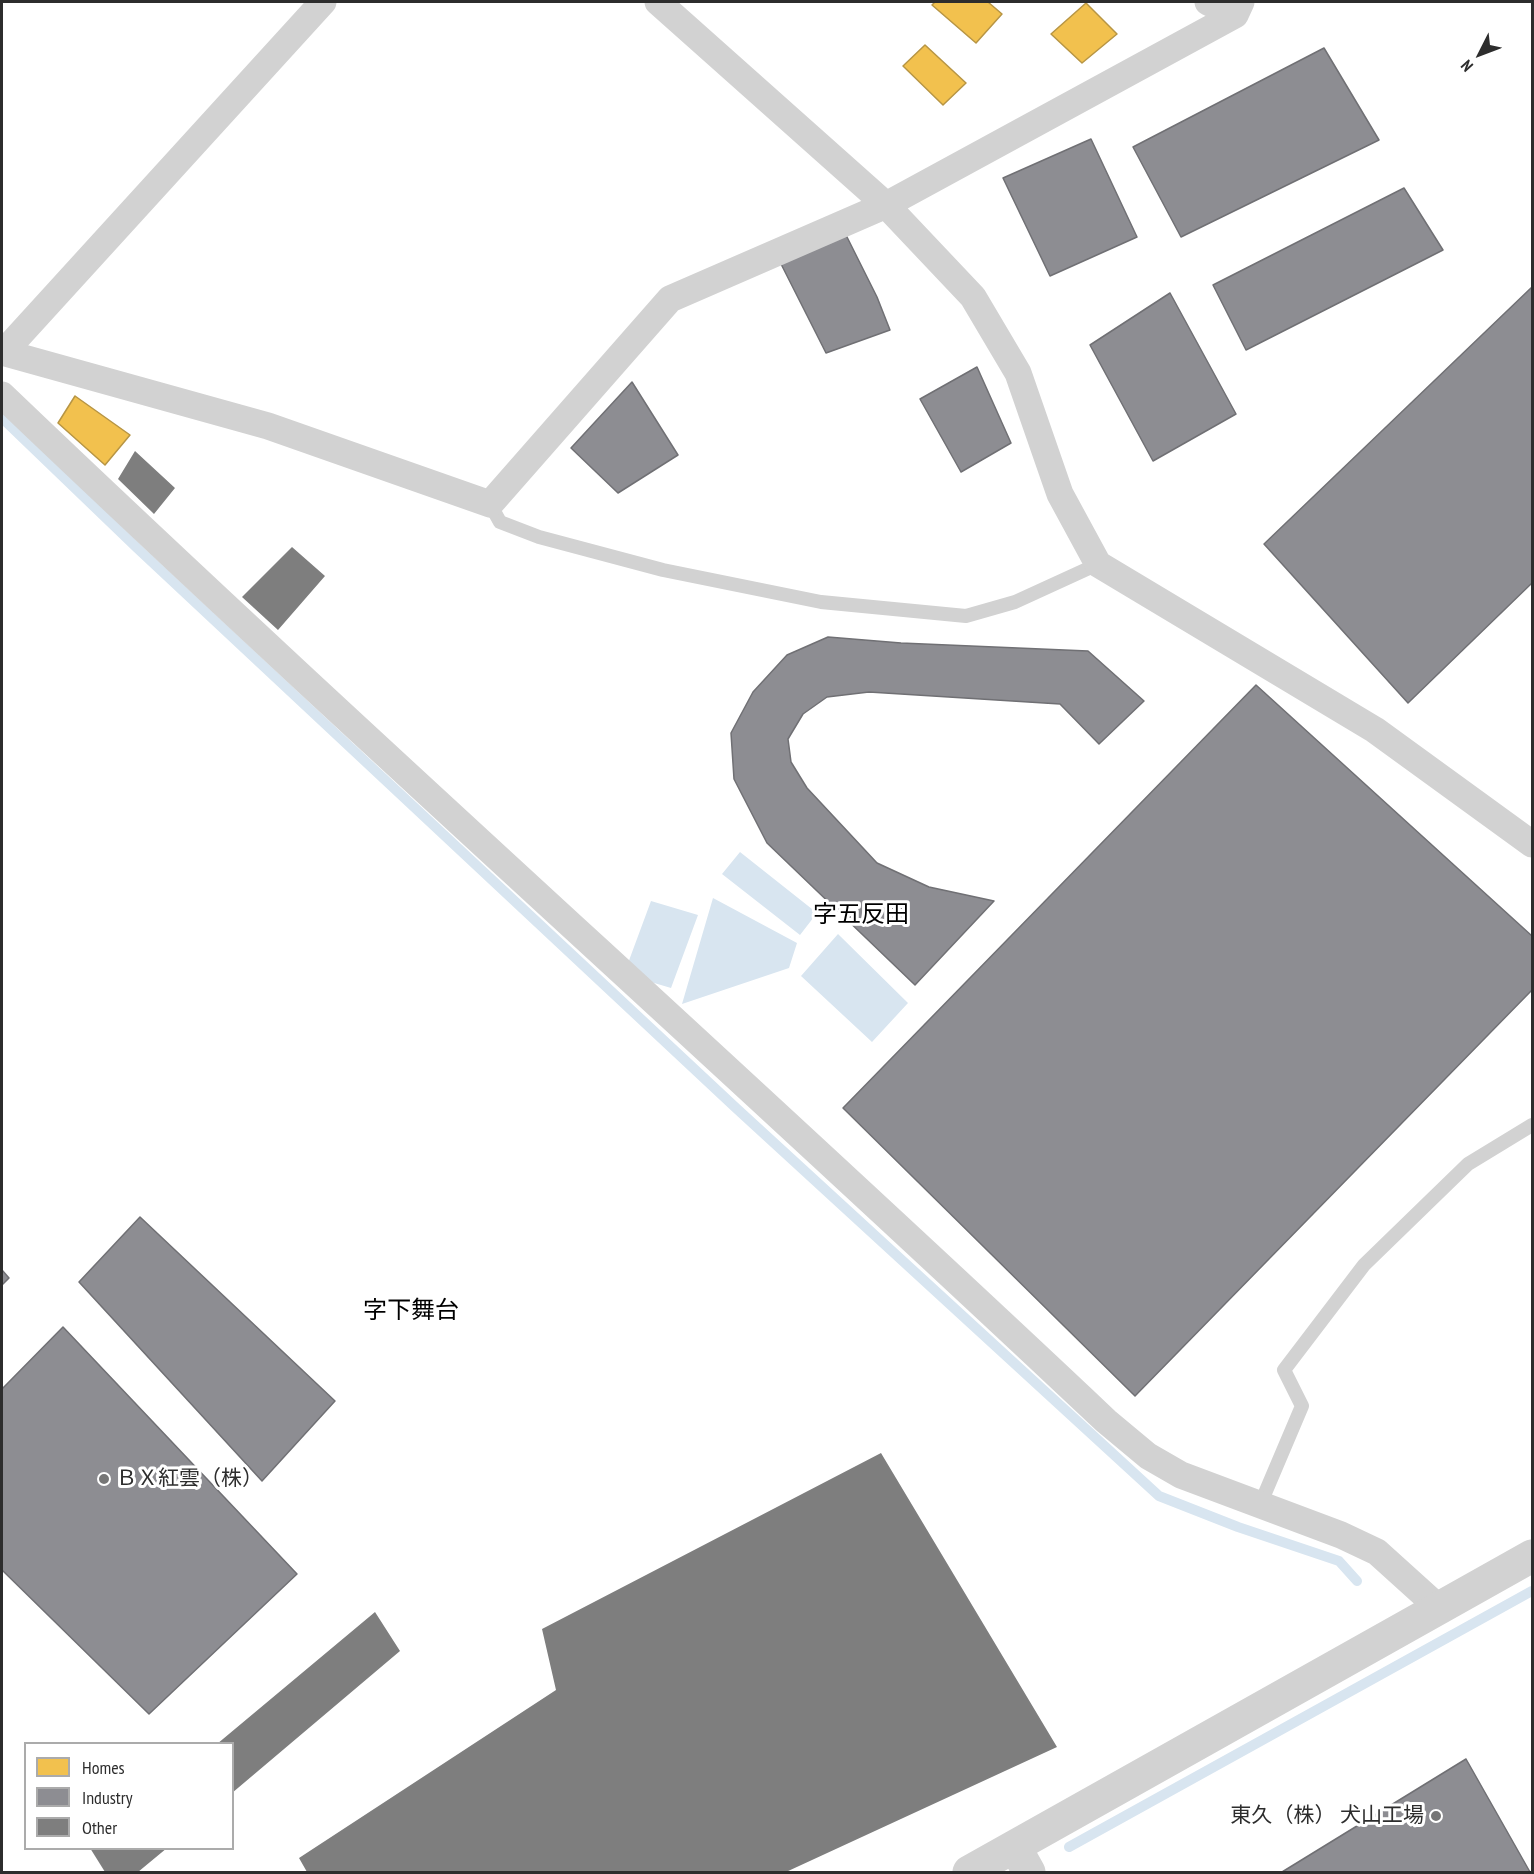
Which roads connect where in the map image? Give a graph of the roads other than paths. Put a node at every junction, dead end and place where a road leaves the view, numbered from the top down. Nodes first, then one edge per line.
1 (322, 2) edge
2 (658, 2) edge
3 (1208, 2) edge
4 (1238, 8) edge
5 (886, 205) junction
6 (3, 352) edge
7 (2, 396) edge
8 (490, 504) junction
9 (1098, 564) junction
10 (1533, 844) edge
11 (1533, 1125) edge
12 (1260, 1505) junction
13 (1533, 1556) edge
14 (1439, 1608) junction
15 (1022, 1860) edge
16 (969, 1872) edge

1 - 6 street
2 - 5 street
3 - 4 street
4 - 5 street
5 - 8 street
5 - 9 street
6 - 8 street
7 - 12 street
8 - 9 lane
9 - 10 street
11 - 12 lane
12 - 14 street
13 - 14 street
14 - 15 street
15 - 16 street

